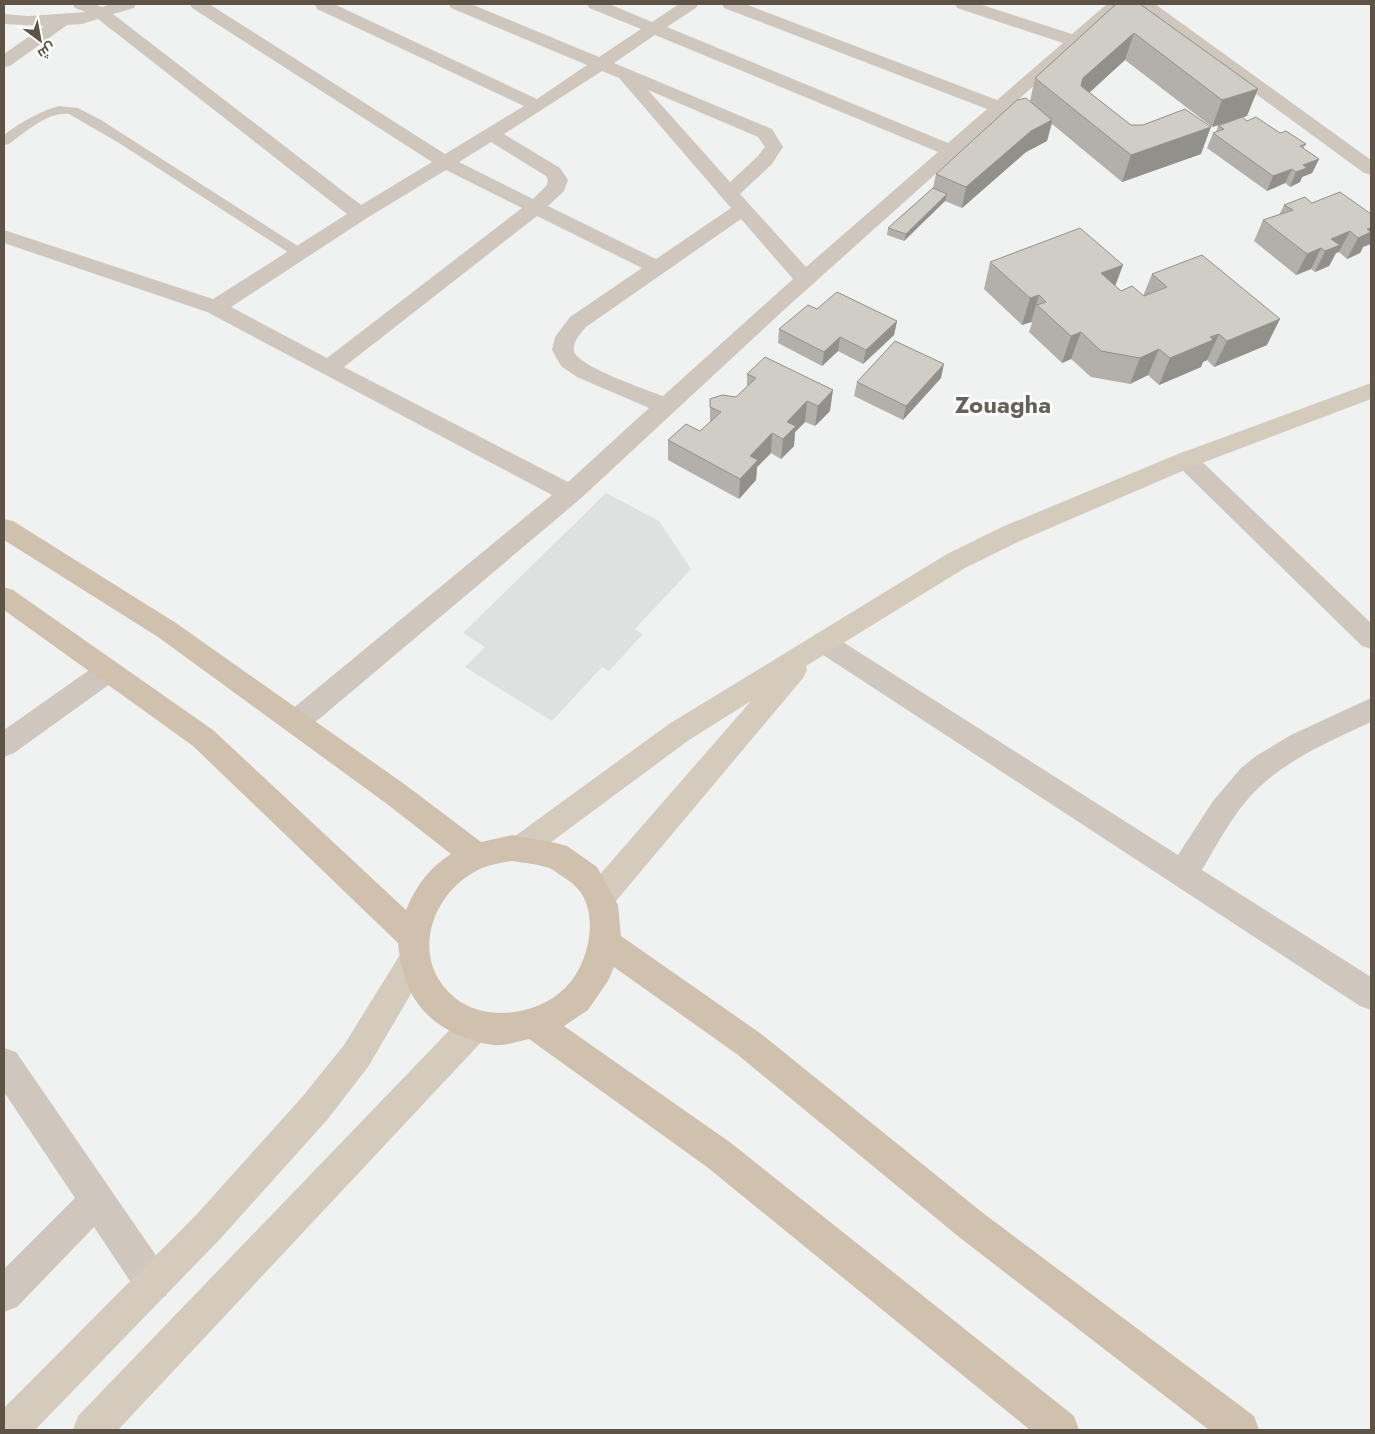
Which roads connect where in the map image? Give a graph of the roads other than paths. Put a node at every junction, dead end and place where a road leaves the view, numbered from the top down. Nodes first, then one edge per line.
1 (81, 4) edge
2 (128, 4) edge
3 (198, 4) edge
4 (457, 4) edge
5 (595, 4) edge
6 (690, 4) edge
7 (730, 4) edge
8 (963, 4) edge
9 (1144, 4) edge
10 (323, 5) dead end
11 (1111, 5) edge
12 (101, 13) junction
13 (4, 19) edge
14 (60, 21) junction
15 (654, 28) junction
16 (1075, 41) junction
17 (4, 62) edge
18 (599, 64) junction
19 (624, 74) junction
20 (538, 106) junction
21 (1000, 108) junction
22 (492, 135) junction
23 (6, 138) edge
24 (952, 151) junction
25 (446, 163) junction
26 (1371, 169) edge
27 (736, 201) junction
28 (536, 207) junction
29 (360, 214) junction
30 (4, 236) edge
31 (299, 254) junction
32 (656, 267) junction
33 (805, 279) junction
34 (215, 307) junction
35 (328, 368) junction
36 (1371, 391) edge
37 (667, 407) junction
38 (1186, 460) junction
39 (570, 494) junction
40 (4, 528) edge
41 (4, 597) edge
42 (1371, 639) edge
43 (816, 647) junction
44 (108, 671) junction
45 (1371, 709) edge
46 (296, 722) junction
47 (4, 746) edge
48 (521, 848) junction
49 (476, 856) junction
50 (1182, 873) junction
51 (600, 897) junction
52 (606, 943) junction
53 (414, 948) junction
54 (1371, 995) edge
55 (534, 1024) junction
56 (476, 1025) junction
57 (4, 1064) edge
58 (96, 1200) junction
59 (153, 1283) junction
60 (4, 1294) edge
61 (9, 1430) edge
62 (92, 1430) edge
63 (1060, 1430) edge
64 (1240, 1430) edge

1 - 12 street
2 - 12 street
3 - 25 street
4 - 18 street
5 - 15 street
6 - 15 street
7 - 21 street
8 - 16 street
9 - 26 street
10 - 20 street
11 - 16 street
12 - 14 street
12 - 29 street
13 - 14 street
14 - 17 street
15 - 18 street
15 - 24 street
16 - 21 street
18 - 19 street
18 - 20 street
19 - 27 street
19 - 27 street
20 - 22 street
21 - 24 street
22 - 25 street
22 - 28 street
23 - 31 lane
24 - 33 street
25 - 28 street
25 - 29 street
27 - 32 street
27 - 33 street
28 - 32 street
28 - 35 street
29 - 31 street
30 - 34 street
31 - 34 street
32 - 37 street
33 - 37 street
34 - 35 street
35 - 39 street
36 - 38 main road
37 - 39 street
38 - 42 street
38 - 43 main road
39 - 46 street
40 - 46 main road
41 - 44 main road
43 - 48 main road
43 - 50 street
43 - 51 main road
44 - 47 street
44 - 53 main road
45 - 50 street
46 - 49 main road
48 - 49 main road
48 - 51 main road
49 - 53 main road
50 - 54 street
51 - 52 main road
52 - 55 main road
52 - 64 main road
53 - 56 main road
53 - 59 main road
55 - 56 main road
55 - 63 main road
56 - 62 main road
57 - 58 street
58 - 59 street
58 - 60 street
59 - 61 main road

